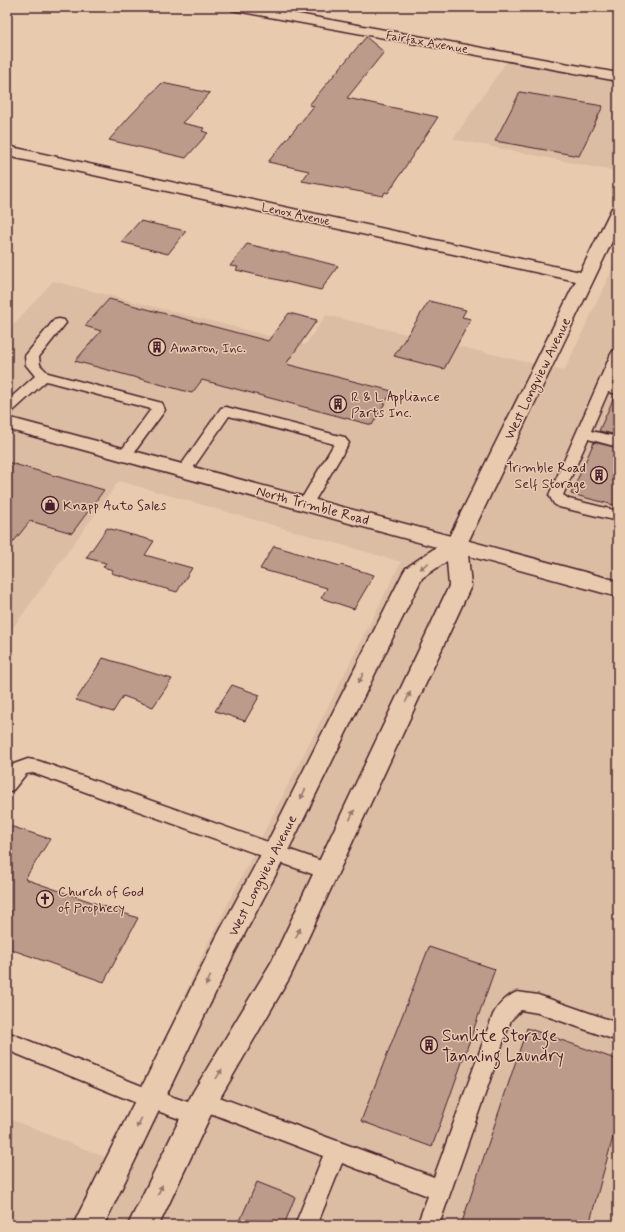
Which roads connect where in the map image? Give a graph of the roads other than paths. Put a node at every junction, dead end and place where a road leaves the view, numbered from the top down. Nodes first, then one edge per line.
1 (237, 7) edge
2 (618, 77) edge
3 (7, 151) edge
4 (618, 212) edge
5 (585, 278) junction
6 (59, 323) dead end
7 (618, 354) edge
8 (43, 376) junction
9 (611, 388) edge
10 (7, 409) edge
11 (7, 423) edge
12 (584, 434) junction
13 (618, 442) edge
14 (125, 455) junction
15 (184, 471) junction
16 (306, 503) junction
17 (618, 516) edge
18 (456, 544) junction
19 (618, 589) edge
20 (7, 785) edge
21 (275, 852) junction
22 (326, 871) junction
23 (618, 1032) edge
24 (7, 1041) edge
25 (151, 1099) junction
26 (199, 1108) junction
27 (336, 1151) junction
28 (440, 1190) junction
29 (88, 1225) edge
30 (143, 1225) edge
31 (306, 1225) edge
32 (428, 1225) edge

1 - 2 street, Fairfax Avenue
3 - 5 street, Lenox Avenue
4 - 5 street, West Longview Avenue
5 - 18 street, West Longview Avenue
6 - 8 lane
7 - 9 lane
8 - 10 lane
8 - 14 lane
9 - 12 lane
11 - 14 street, North Trimble Road
12 - 13 lane
12 - 17 lane
14 - 15 street, North Trimble Road
15 - 16 street, North Trimble Road
15 - 16 lane
16 - 18 street, North Trimble Road
18 - 19 street, North Trimble Road
18 -> 21 street, West Longview Avenue
22 -> 18 street
20 - 21 lane
21 - 22 lane
21 -> 25 street, West Longview Avenue
26 -> 22 street
23 - 28 lane
24 - 25 lane
25 - 26 lane
25 -> 29 street, West Longview Avenue
26 - 27 lane
30 -> 26 street
27 - 28 lane
27 - 31 lane
28 - 32 lane

